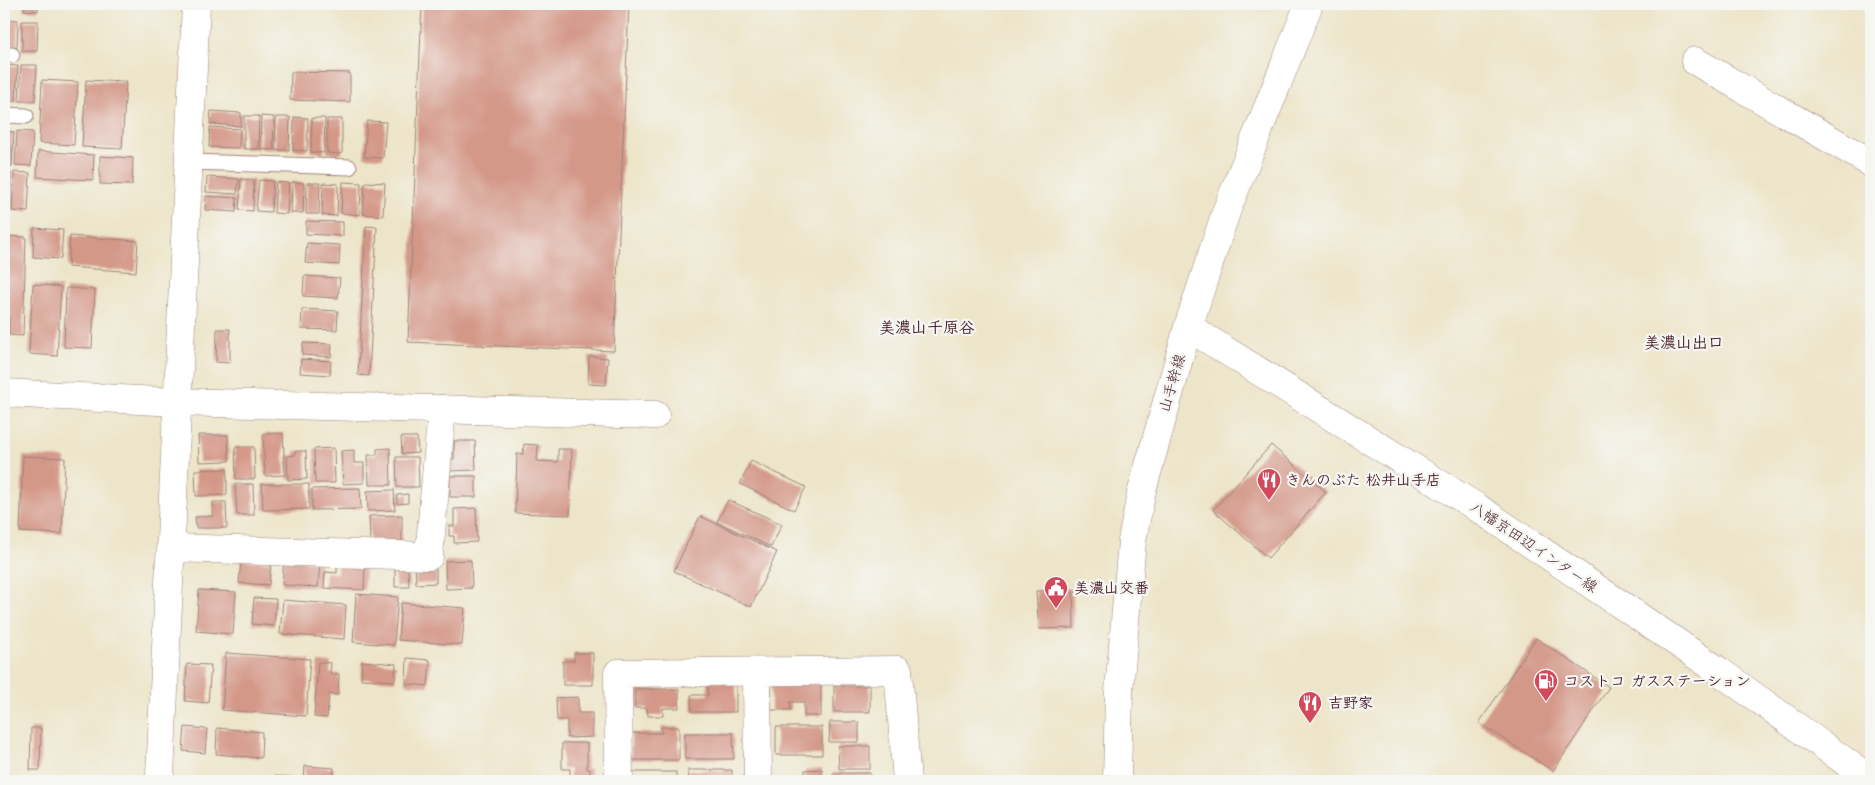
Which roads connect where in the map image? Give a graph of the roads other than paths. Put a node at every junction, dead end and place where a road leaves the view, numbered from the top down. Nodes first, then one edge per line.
1 (196, 4) edge
2 (1308, 4) edge
3 (1695, 61) dead end
4 (4, 115) edge
5 (26, 116) dead end
6 (188, 162) junction
7 (1871, 163) edge
8 (349, 167) dead end
9 (1188, 327) junction
10 (4, 393) edge
11 (177, 402) junction
12 (442, 409) junction
13 (655, 415) dead end
14 (171, 548) junction
15 (757, 672) junction
16 (160, 776) dead end
17 (1871, 780) edge
18 (619, 781) edge
19 (758, 781) edge
20 (907, 781) edge
21 (1117, 781) edge

1 - 6 street
2 - 9 street, 山手幹線
3 - 7 street
4 - 5 lane
6 - 8 lane
6 - 11 street
9 - 17 street, 八幡京田辺インター線
9 - 21 street, 山手幹線
10 - 11 street
11 - 12 street
11 - 14 street
12 - 13 street
12 - 14 street
14 - 16 street
15 - 18 street
15 - 19 street
15 - 20 street

